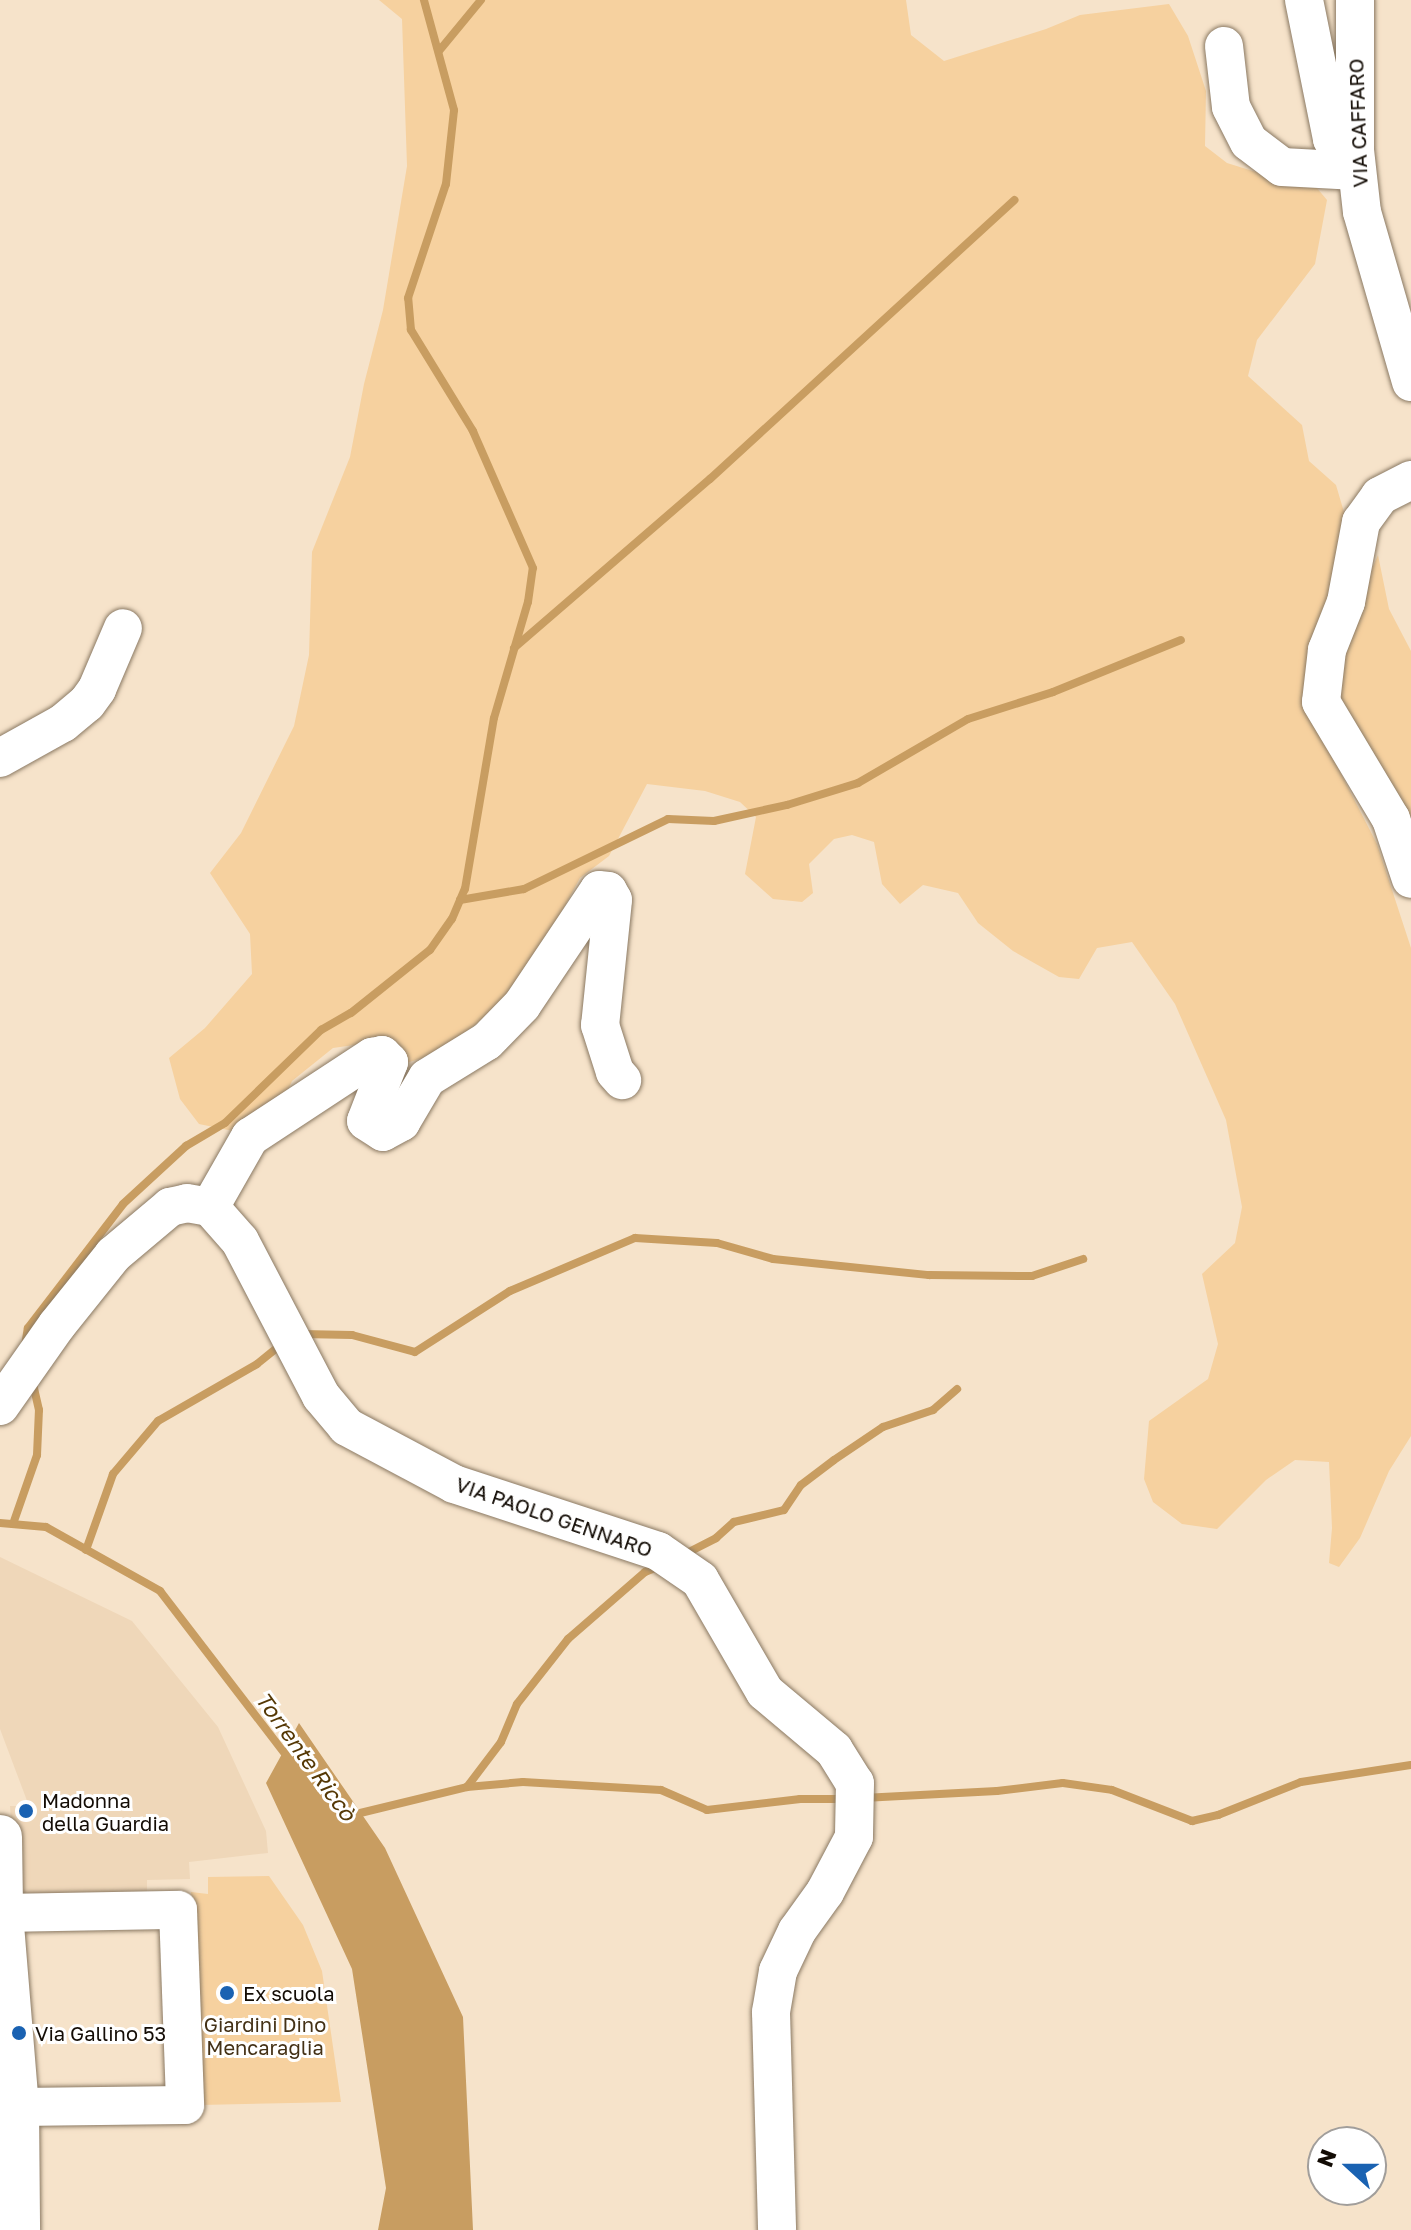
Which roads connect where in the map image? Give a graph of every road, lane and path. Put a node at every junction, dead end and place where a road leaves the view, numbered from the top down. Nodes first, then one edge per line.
1 (1304, 0) edge
2 (1355, 0) edge
3 (1224, 46) dead end
4 (1357, 171) junction
5 (1411, 382) edge
6 (1411, 480) edge
7 (123, 628) dead end
8 (0, 758) edge
9 (1411, 879) edge
10 (622, 1080) dead end
11 (210, 1207) junction
12 (0, 1406) edge
13 (0, 1837) edge
14 (1, 1913) edge
15 (17, 2107) junction
16 (18, 2230) edge
17 (777, 2230) edge

1 - 4 street
2 - 4 street, VIA CAFFARO
3 - 4 street
4 - 5 street, VIA CAFFARO
6 - 9 street
7 - 8 street
10 - 11 street
11 - 12 street
11 - 17 street, VIA PAOLO GENNARO
13 - 14 main road
14 - 15 main road
14 - 15 street
15 - 16 main road

